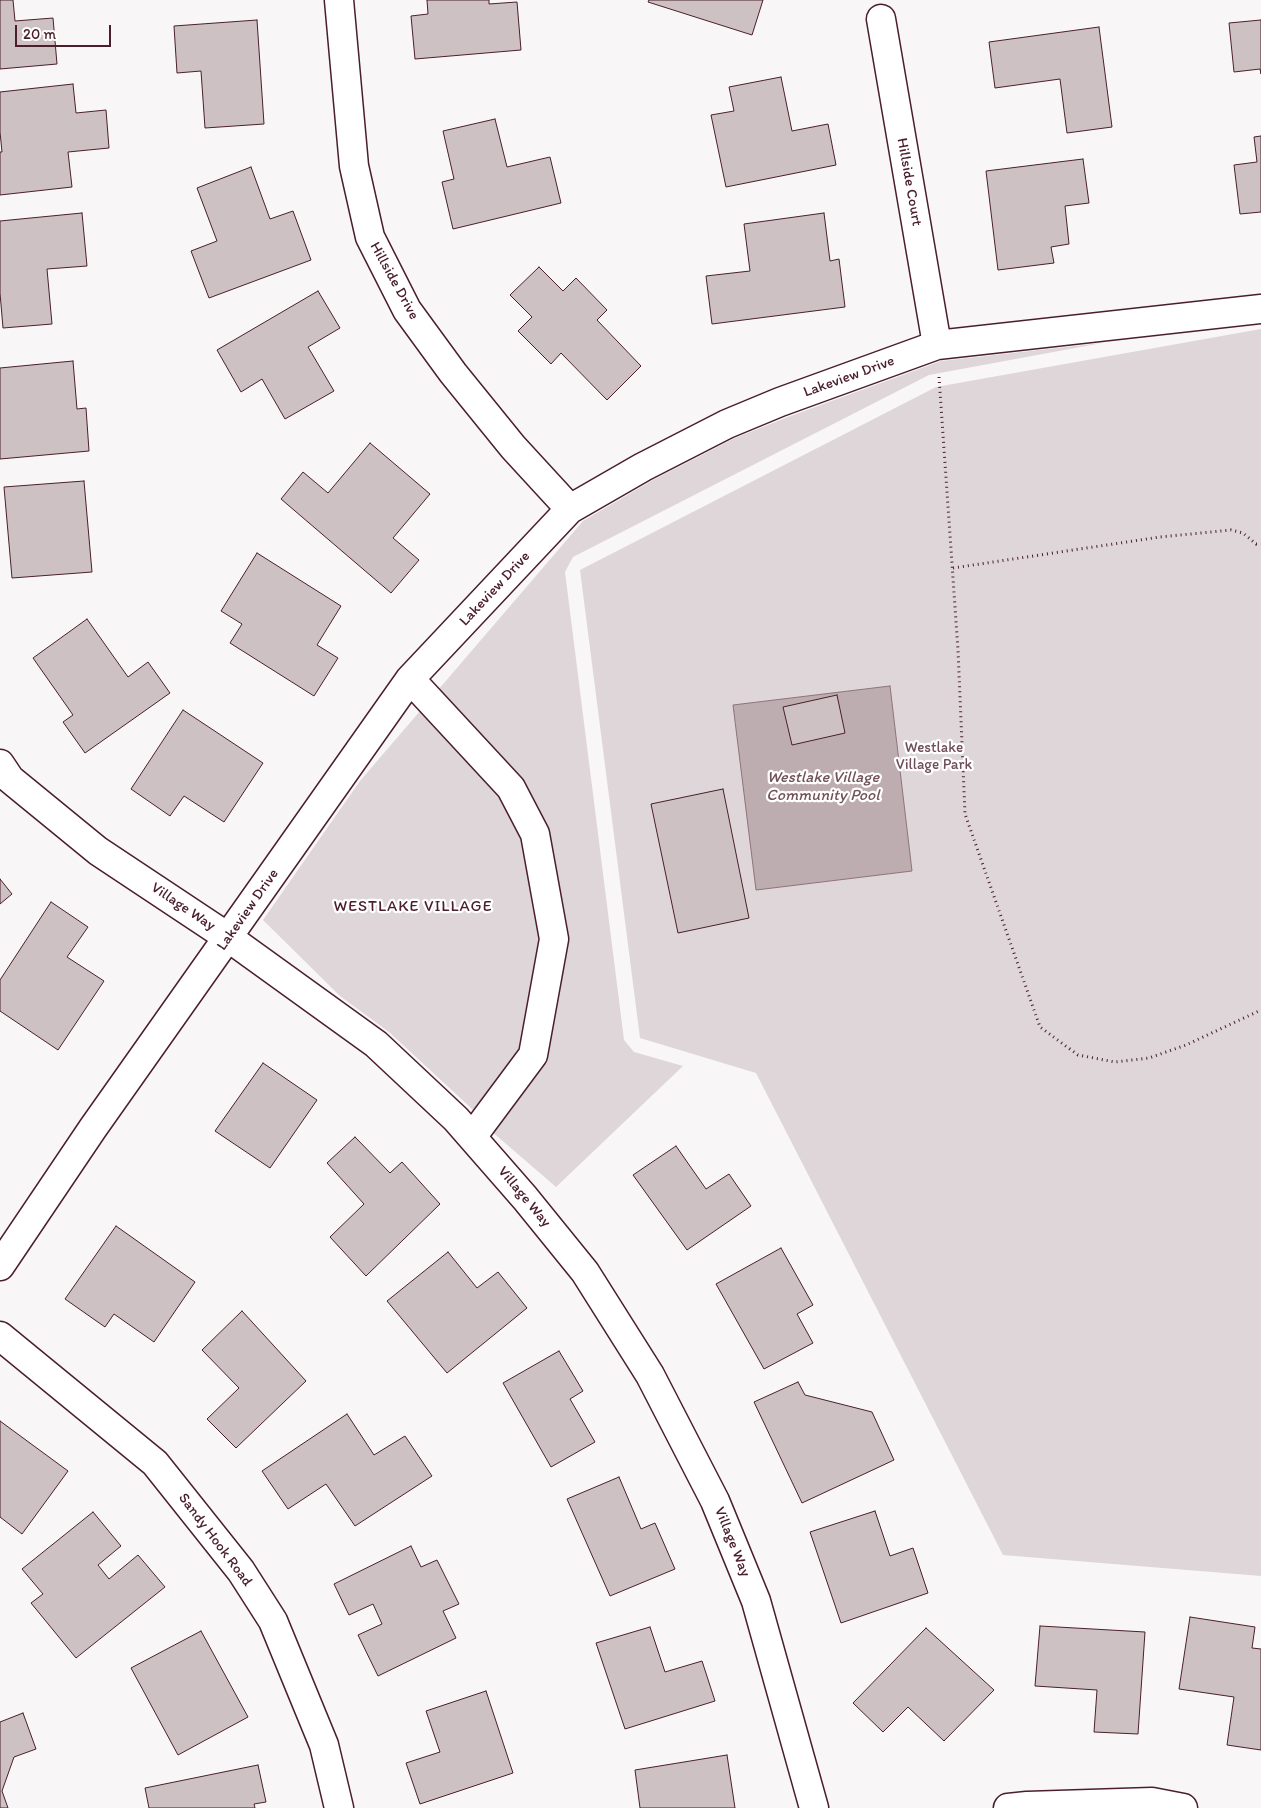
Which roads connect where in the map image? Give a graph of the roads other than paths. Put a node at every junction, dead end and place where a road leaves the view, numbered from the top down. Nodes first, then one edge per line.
1 (339, 0) edge
2 (881, 19) dead end
3 (1261, 309) edge
4 (937, 345) junction
5 (570, 509) junction
6 (410, 679) junction
7 (0, 764) edge
8 (229, 938) junction
9 (472, 1137) junction
10 (0, 1266) edge
11 (0, 1336) edge
12 (339, 1808) edge
13 (814, 1808) edge
14 (1008, 1808) edge
15 (1183, 1808) edge

1 - 5 street, Hillside Drive
2 - 4 street, Hillside Court
3 - 4 street, Lakeview Drive
4 - 5 street, Lakeview Drive
5 - 6 street, Lakeview Drive
6 - 8 street, Lakeview Drive
6 - 9 street
7 - 8 street, Village Way
8 - 9 street, Village Way
8 - 10 street, Lakeview Drive
9 - 13 street, Village Way
11 - 12 street, Sandy Hook Road
14 - 15 street

